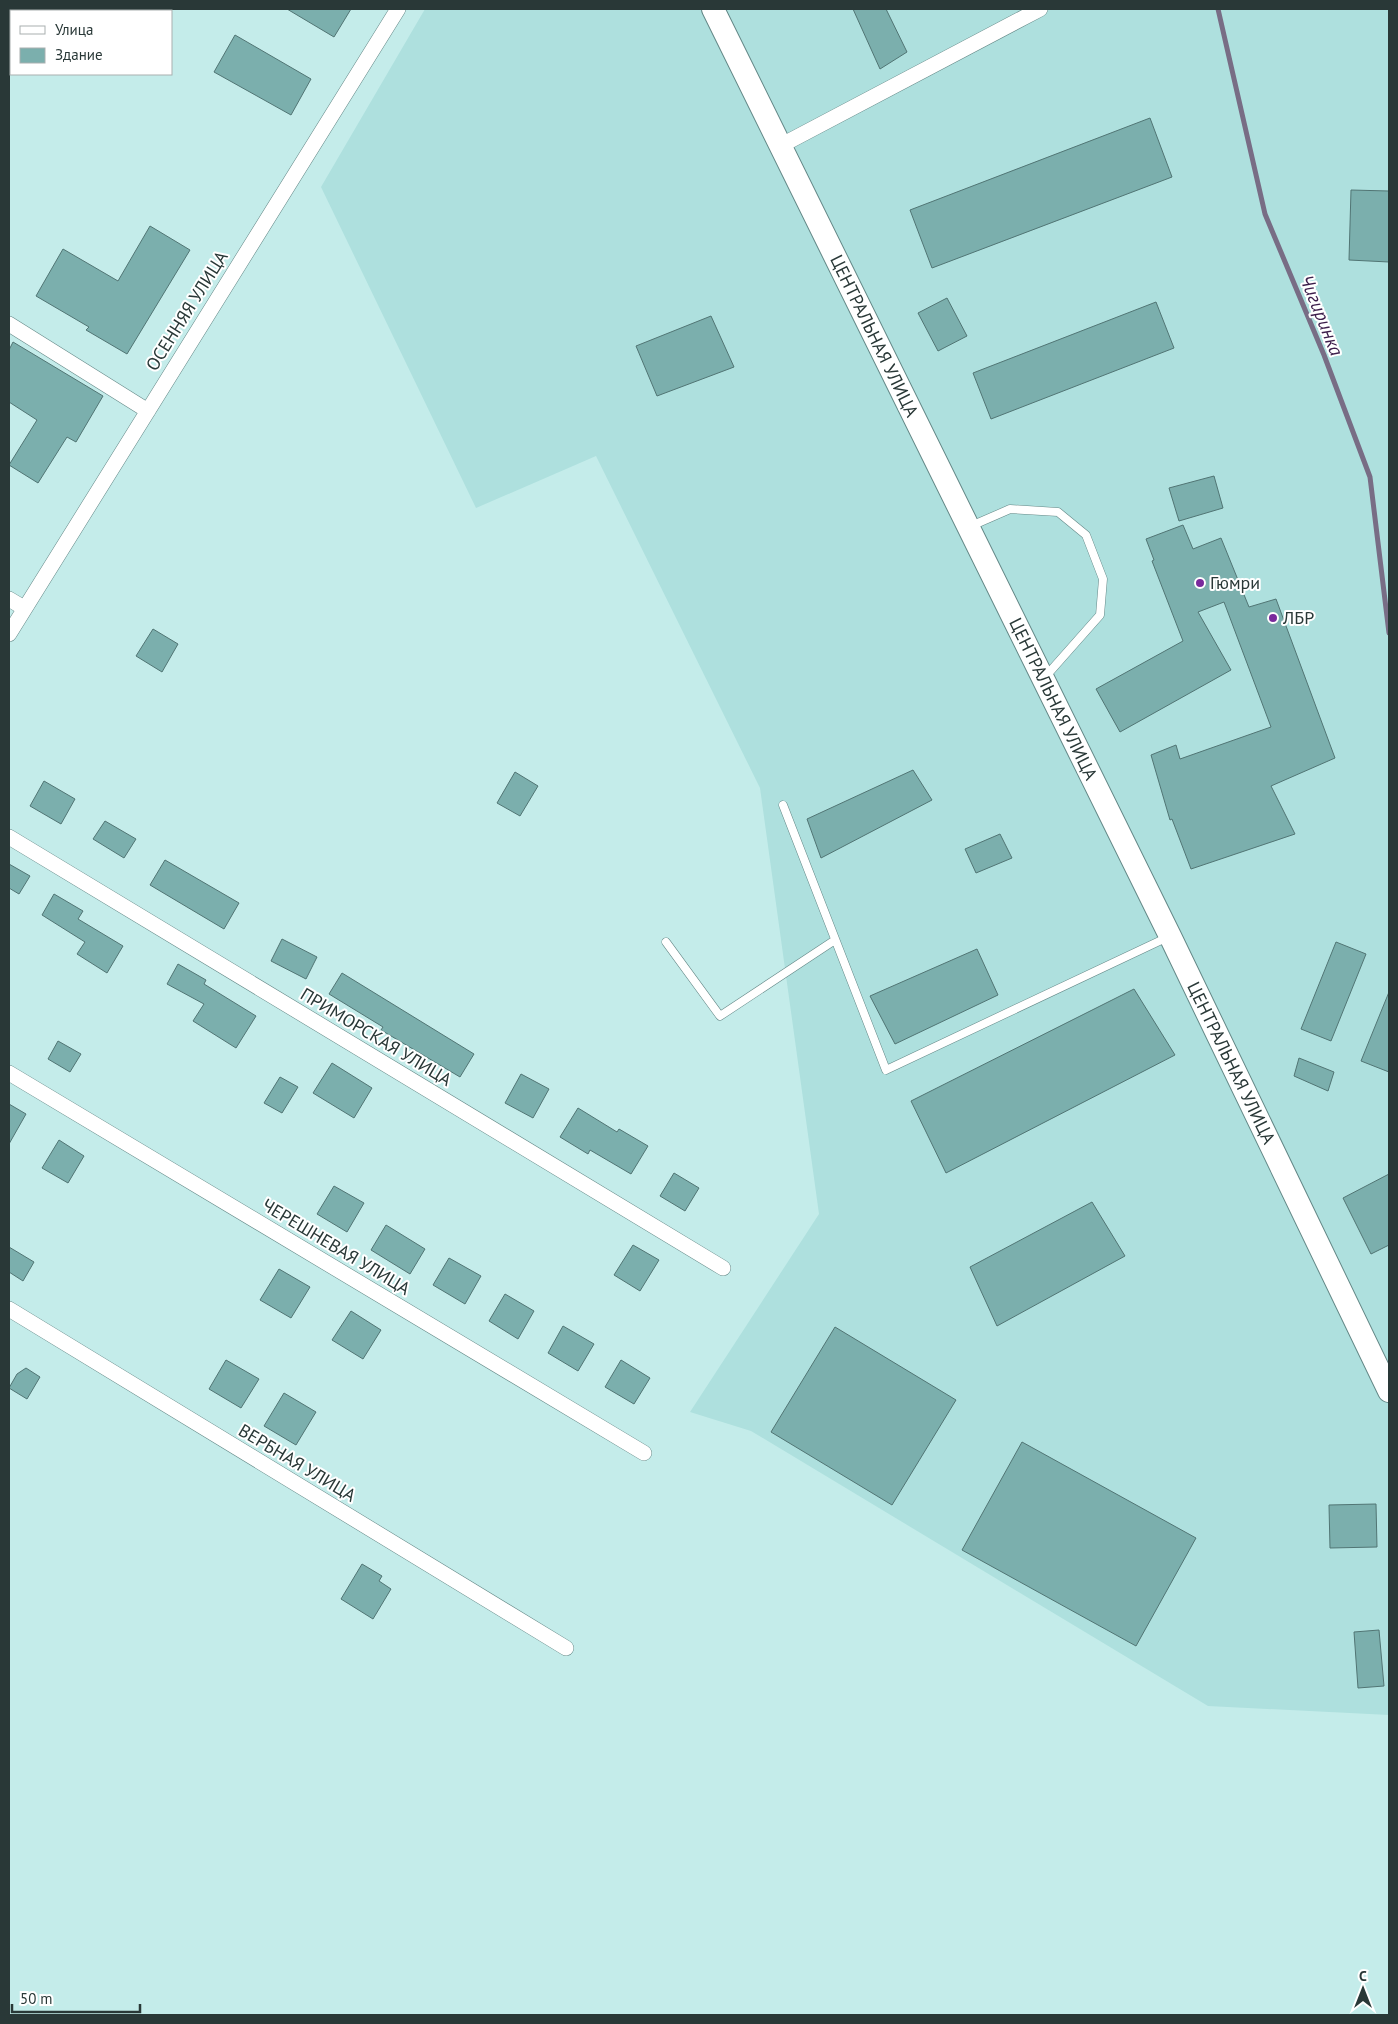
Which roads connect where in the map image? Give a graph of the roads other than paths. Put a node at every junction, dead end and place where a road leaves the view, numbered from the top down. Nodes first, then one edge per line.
1 (398, 9) edge
2 (714, 9) edge
3 (1040, 9) edge
4 (780, 146) junction
5 (9, 324) edge
6 (148, 411) junction
7 (968, 527) junction
8 (9, 599) edge
9 (24, 608) junction
10 (9, 634) edge
11 (1043, 680) junction
12 (783, 805) dead end
13 (9, 837) edge
14 (1170, 936) junction
15 (835, 940) junction
16 (666, 942) dead end
17 (9, 1073) edge
18 (723, 1268) dead end
19 (9, 1308) edge
20 (1389, 1391) edge
21 (644, 1453) dead end
22 (566, 1648) dead end

1 - 6 street, ОСЕННЯЯ УЛИЦА
2 - 4 street, ЦЕНТРАЛЬНАЯ УЛИЦА
3 - 4 street
4 - 7 street, ЦЕНТРАЛЬНАЯ УЛИЦА
5 - 6 street
6 - 9 street, ОСЕННЯЯ УЛИЦА
7 - 11 street, ЦЕНТРАЛЬНАЯ УЛИЦА
7 - 11 lane
8 - 9 street
9 - 10 street, ОСЕННЯЯ УЛИЦА
11 - 14 street, ЦЕНТРАЛЬНАЯ УЛИЦА
12 - 15 lane
13 - 18 street, ПРИМОРСКАЯ УЛИЦА
14 - 15 lane
14 - 20 street, ЦЕНТРАЛЬНАЯ УЛИЦА
15 - 16 lane
17 - 21 street, ЧЕРЕШНЕВАЯ УЛИЦА
19 - 22 street, ВЕРБНАЯ УЛИЦА

